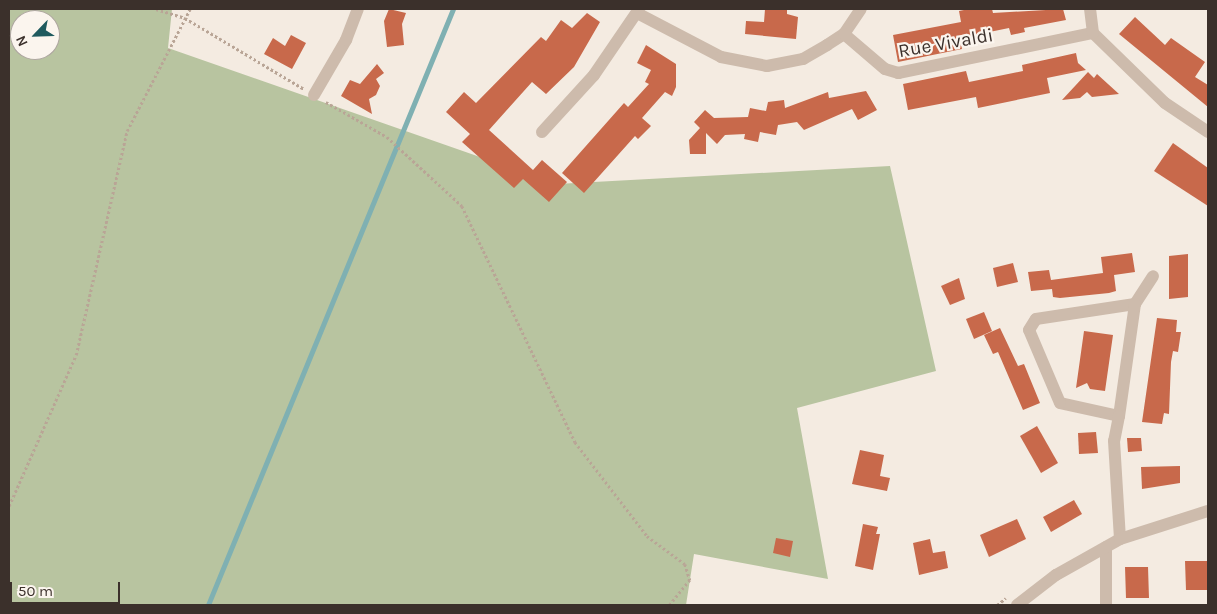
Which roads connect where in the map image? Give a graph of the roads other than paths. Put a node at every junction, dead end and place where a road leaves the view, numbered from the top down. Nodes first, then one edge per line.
1 (358, 9) edge
2 (861, 9) edge
3 (1090, 9) edge
4 (638, 11) edge
5 (1093, 33) junction
6 (844, 34) junction
7 (314, 95) dead end
8 (542, 132) dead end
9 (1208, 132) edge
10 (1152, 276) dead end
11 (1135, 304) junction
12 (1119, 416) junction
13 (1208, 511) edge
14 (1120, 539) junction
15 (1106, 547) junction
16 (1017, 605) edge
17 (1106, 605) edge

1 - 7 street
2 - 6 street
3 - 5 street
4 - 6 street
4 - 8 street
5 - 6 street, Rue Vivaldi
5 - 9 street
10 - 11 street
11 - 12 street
11 - 12 street
12 - 14 street
13 - 14 street
14 - 15 street
15 - 16 street
15 - 17 street

